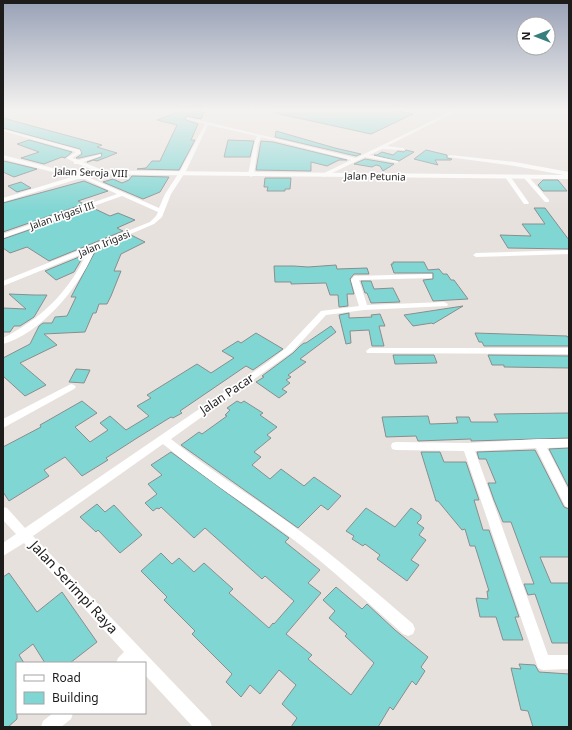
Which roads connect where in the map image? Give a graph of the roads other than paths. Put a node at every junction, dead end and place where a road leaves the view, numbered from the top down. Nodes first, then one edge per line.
1 (49, 143) edge
2 (197, 143) edge
3 (256, 143) edge
4 (287, 143) edge
5 (389, 143) edge
6 (381, 147) junction
7 (402, 148) dead end
8 (98, 154) dead end
9 (364, 155) junction
10 (450, 156) dead end
11 (3, 157) edge
12 (355, 160) junction
13 (76, 162) junction
14 (396, 162) dead end
15 (104, 172) junction
16 (79, 174) junction
17 (181, 174) junction
18 (251, 174) junction
19 (569, 174) edge
20 (324, 175) junction
21 (508, 177) junction
22 (526, 178) junction
23 (569, 178) edge
24 (3, 193) edge
25 (121, 194) junction
26 (11, 197) junction
27 (3, 200) edge
28 (547, 201) dead end
29 (526, 203) dead end
30 (161, 211) junction
31 (3, 236) edge
32 (92, 248) junction
33 (569, 252) edge
34 (476, 255) dead end
35 (429, 276) dead end
36 (3, 284) edge
37 (444, 304) dead end
38 (364, 308) junction
39 (3, 341) edge
40 (370, 351) dead end
41 (569, 351) edge
42 (71, 387) dead end
43 (3, 424) edge
44 (163, 438) junction
45 (539, 443) junction
46 (569, 443) edge
47 (396, 446) dead end
48 (468, 446) junction
49 (569, 503) edge
50 (3, 512) edge
51 (24, 535) junction
52 (3, 550) edge
53 (408, 629) dead end
54 (141, 660) edge
55 (129, 662) edge
56 (569, 662) edge
57 (146, 665) edge
58 (64, 714) edge
59 (49, 727) edge
60 (204, 727) edge

1 - 13 street
2 - 17 street, Jalan Irigasi
3 - 18 street
4 - 12 street
5 - 6 street
6 - 7 street
6 - 9 street
8 - 13 street
9 - 12 street
9 - 14 street
10 - 19 street
11 - 16 street, Jalan Seroja VIII
12 - 20 street
13 - 15 street
15 - 16 street, Jalan Seroja VIII
15 - 17 street, Jalan Seroja VIII
16 - 25 street
16 - 26 street
17 - 18 street, Jalan Petunia
17 - 30 street, Jalan Irigasi
18 - 20 street, Jalan Petunia
20 - 21 street, Jalan Petunia
21 - 22 street, Jalan Petunia
21 - 29 street
22 - 23 street, Jalan Petunia
22 - 28 street
24 - 26 street
25 - 30 street
25 - 31 street, Jalan Irigasi III
26 - 27 street
30 - 32 street, Jalan Irigasi
32 - 36 street, Jalan Irigasi
32 - 39 street
33 - 34 street
35 - 38 street
37 - 38 street, Jalan Pacar
38 - 44 street, Jalan Pacar
40 - 41 street
42 - 43 street
44 - 51 street, Jalan Pacar
44 - 53 street
45 - 46 street
45 - 48 street
45 - 49 street
47 - 48 street
48 - 56 street
50 - 51 street, Jalan Serimpi Raya
51 - 52 street, Jalan Pacar
51 - 54 street, Jalan Serimpi Raya
54 - 55 street
57 - 60 street, Jalan Serimpi Raya
58 - 59 street

